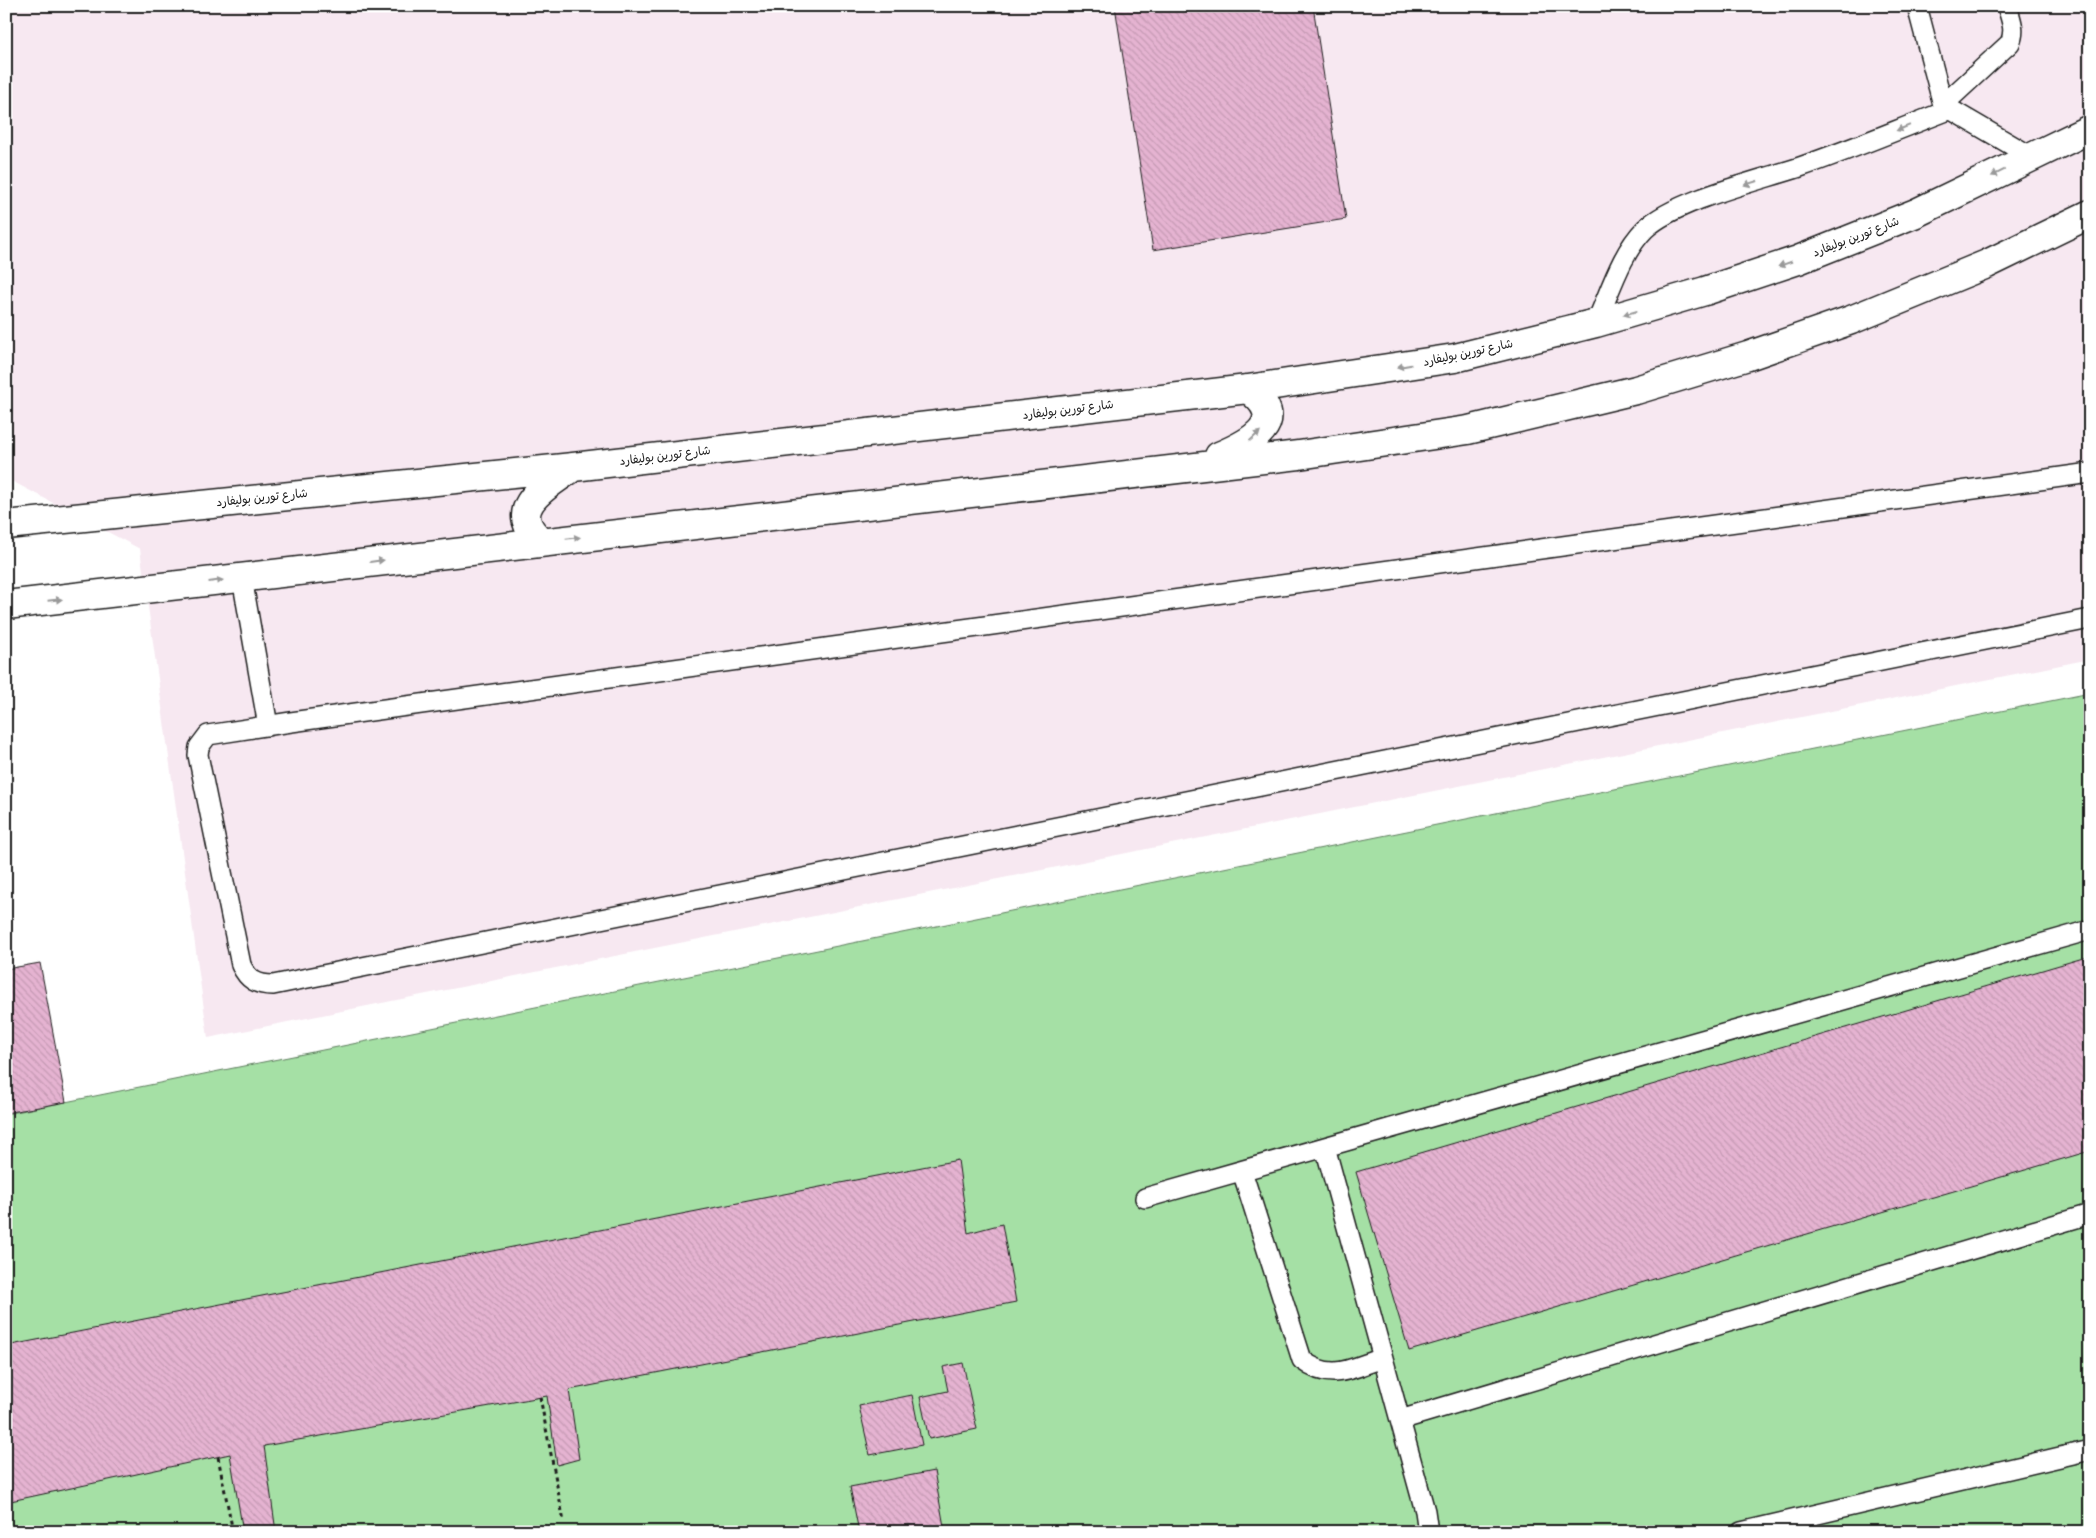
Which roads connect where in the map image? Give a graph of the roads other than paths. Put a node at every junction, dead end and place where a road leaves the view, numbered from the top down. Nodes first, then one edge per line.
1 (1917, 6) edge
2 (2007, 6) edge
3 (1946, 107) junction
4 (2090, 129) edge
5 (2032, 157) junction
6 (2090, 214) edge
7 (1596, 323) junction
8 (1248, 390) junction
9 (1196, 465) junction
10 (573, 467) junction
11 (2090, 473) edge
12 (6, 525) edge
13 (541, 541) junction
14 (242, 578) junction
15 (6, 606) edge
16 (2090, 619) edge
17 (268, 726) junction
18 (2090, 930) edge
19 (1325, 1147) junction
20 (1242, 1171) junction
21 (1145, 1198) dead end
22 (2090, 1214) edge
23 (1383, 1358) junction
24 (1400, 1420) junction
25 (2090, 1450) edge
26 (1428, 1532) edge
27 (1741, 1532) edge

1 - 3 lane
2 - 3 lane
3 - 5 lane
3 -> 7 lane
4 - 5 main road, شارع تورين بوليفارد
5 -> 7 main road, شارع تورين بوليفارد
6 - 9 main road
7 -> 8 main road, شارع تورين بوليفارد
9 -> 8 main road
8 - 10 main road, شارع تورين بوليفارد
13 -> 9 main road
10 - 12 main road, شارع تورين بوليفارد
10 - 13 main road
11 - 17 lane
14 -> 13 main road
15 -> 14 main road
14 - 17 lane
16 - 17 lane
18 - 19 lane
19 - 20 lane
19 - 23 lane
20 - 21 lane
20 - 23 lane
22 - 24 lane
23 - 24 lane
24 - 26 lane
25 - 27 lane

